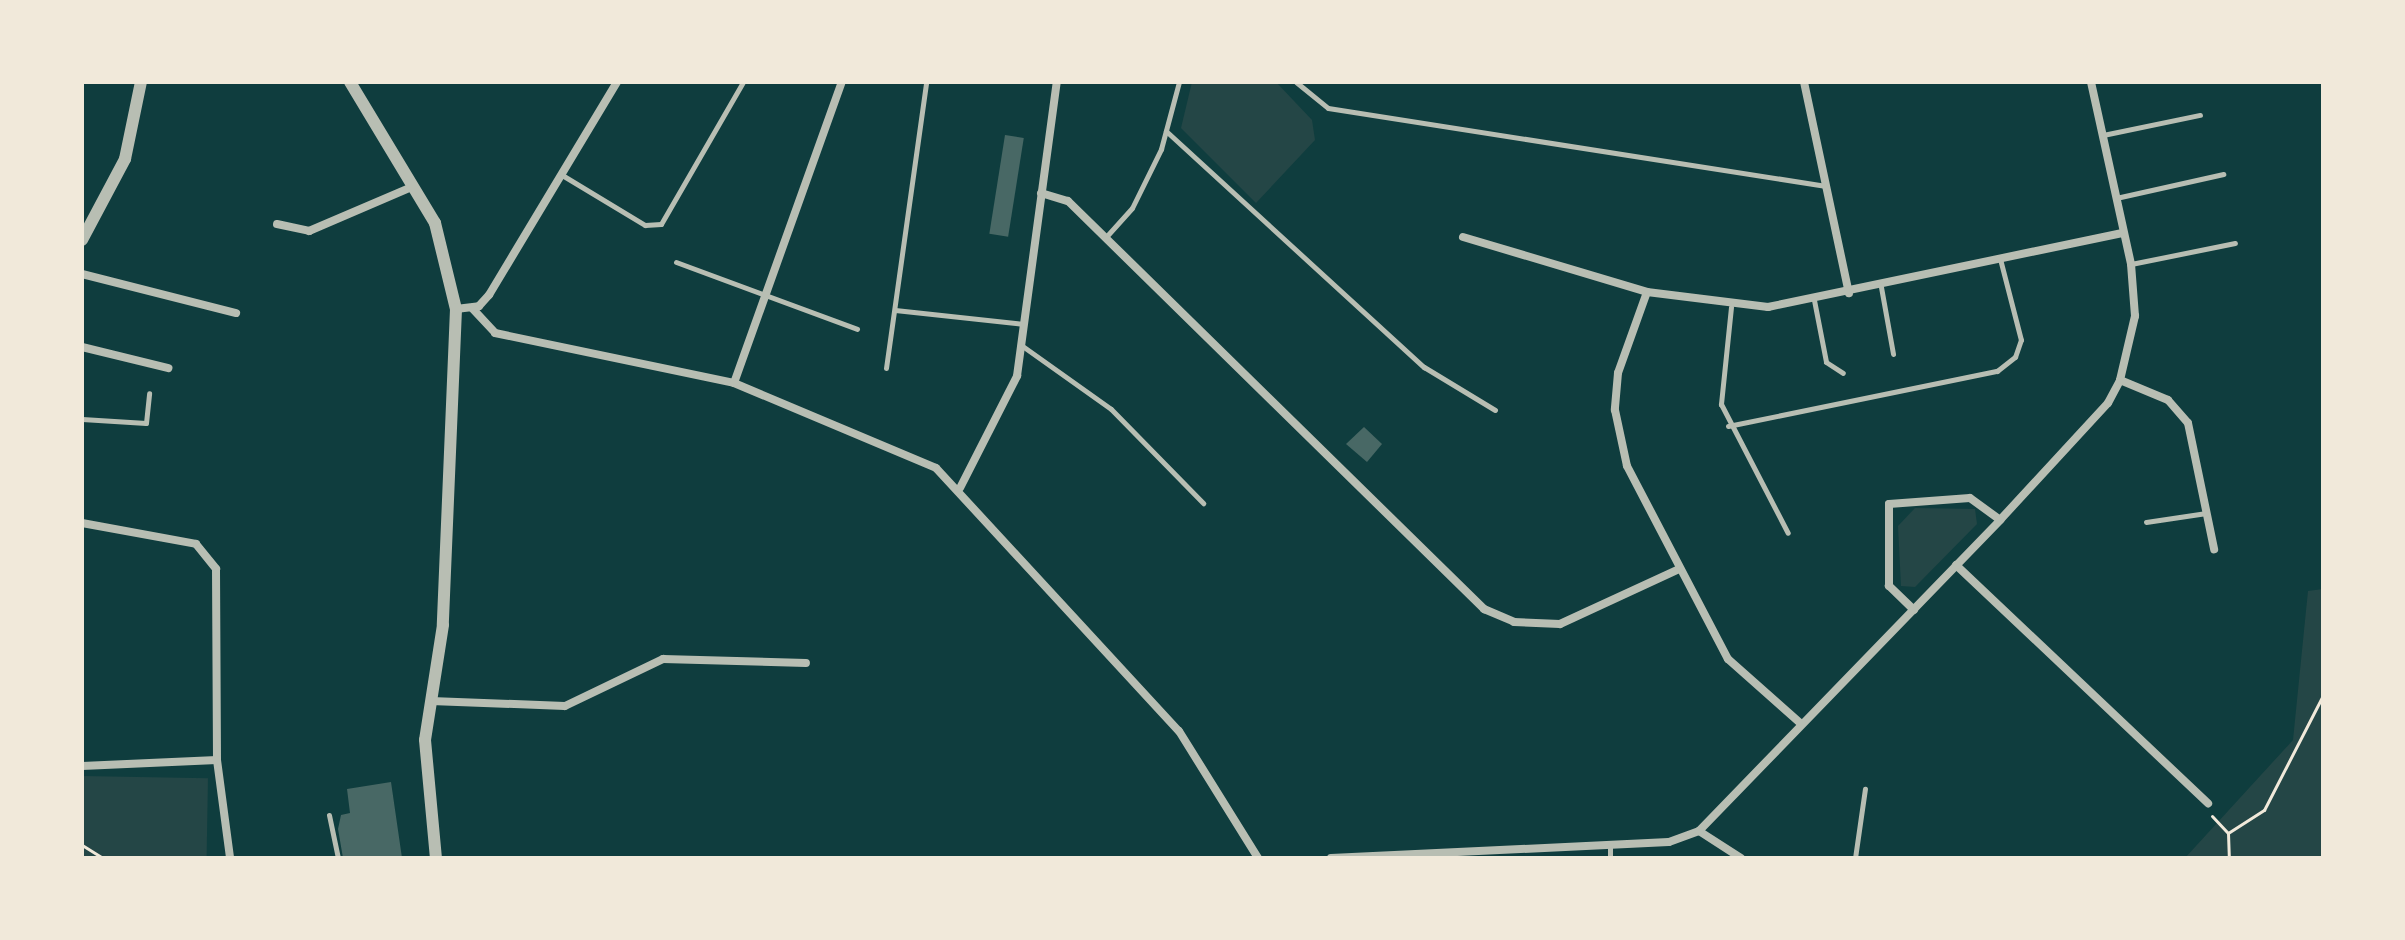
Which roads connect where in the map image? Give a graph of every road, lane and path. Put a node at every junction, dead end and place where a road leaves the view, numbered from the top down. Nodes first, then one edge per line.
1 (141, 82) edge
2 (350, 82) edge
3 (617, 82) edge
4 (743, 82) edge
5 (842, 82) edge
6 (926, 82) edge
7 (1057, 82) edge
8 (1179, 82) edge
9 (1296, 82) edge
10 (1804, 82) edge
11 (2091, 82) edge
12 (2200, 115) dead end
13 (1166, 131) junction
14 (2102, 135) junction
15 (2223, 174) dead end
16 (562, 175) junction
17 (414, 186) junction
18 (1826, 186) junction
19 (1041, 193) junction
20 (2116, 198) junction
21 (277, 224) dead end
22 (2122, 233) junction
23 (1463, 237) dead end
24 (1105, 238) junction
25 (82, 240) edge
26 (2235, 243) dead end
27 (2000, 258) junction
28 (676, 262) dead end
29 (2131, 264) junction
30 (82, 274) edge
31 (1881, 287) junction
32 (1647, 292) junction
33 (1849, 293) junction
34 (764, 295) junction
35 (1814, 300) junction
36 (1731, 307) junction
37 (472, 308) junction
38 (456, 309) junction
39 (895, 310) junction
40 (236, 313) dead end
41 (1023, 324) junction
42 (857, 329) dead end
43 (1021, 345) junction
44 (82, 347) edge
45 (1893, 354) dead end
46 (168, 368) dead end
47 (886, 368) dead end
48 (1843, 373) dead end
49 (2120, 380) junction
50 (734, 383) junction
51 (149, 393) dead end
52 (1495, 410) dead end
53 (82, 419) edge
54 (1728, 426) junction
55 (960, 488) junction
56 (1203, 503) dead end
57 (2207, 513) junction
58 (2000, 520) junction
59 (2146, 522) dead end
60 (82, 523) edge
61 (1788, 533) dead end
62 (2214, 549) dead end
63 (1956, 565) junction
64 (1679, 569) junction
65 (1914, 610) junction
66 (806, 663) dead end
67 (2323, 695) edge
68 (431, 701) junction
69 (1799, 722) junction
70 (217, 760) junction
71 (82, 766) edge
72 (1865, 789) dead end
73 (2208, 803) joint
74 (329, 815) dead end
75 (1699, 831) junction
76 (2228, 833) junction
77 (1610, 842) junction
78 (82, 845) edge
79 (103, 858) edge
80 (230, 858) edge
81 (338, 858) edge
82 (436, 858) edge
83 (1258, 858) edge
84 (1333, 858) edge
85 (1610, 858) edge
86 (1741, 858) edge
87 (1855, 858) edge
88 (2229, 858) edge

1 - 25 street
2 - 17 street
3 - 16 street
4 - 16 lane
5 - 34 street
6 - 39 lane
7 - 19 street
8 - 13 lane
9 - 18 lane
10 - 18 street
11 - 14 street
12 - 14 lane
13 - 24 lane
13 - 52 lane
14 - 20 street
15 - 20 lane
16 - 37 street
17 - 21 street
17 - 38 street
18 - 33 street
19 - 24 street
19 - 41 street
20 - 22 street
22 - 27 street
22 - 29 street
23 - 32 street
24 - 64 street
26 - 29 lane
27 - 31 street
27 - 54 lane
28 - 34 lane
29 - 49 street
30 - 40 street
31 - 33 street
31 - 45 lane
32 - 36 street
32 - 64 street
33 - 35 street
34 - 42 lane
34 - 50 street
35 - 36 street
35 - 48 lane
36 - 54 lane
37 - 38 street
37 - 50 street
38 - 68 street
39 - 41 lane
39 - 47 lane
41 - 43 street
43 - 55 street
43 - 56 lane
44 - 46 street
49 - 57 street
49 - 58 street
50 - 55 street
51 - 53 lane
54 - 61 lane
55 - 83 street
57 - 59 lane
57 - 62 street
58 - 63 street
58 - 65 street
60 - 70 street
63 - 65 street
63 - 73 street
64 - 69 street
65 - 69 street
66 - 68 street
67 - 76 path
68 - 82 street
69 - 75 street
70 - 71 street
70 - 80 street
72 - 87 lane
73 - 76 path
74 - 81 lane
75 - 77 street
75 - 86 street
76 - 88 path
77 - 84 street
77 - 85 lane
78 - 79 path

